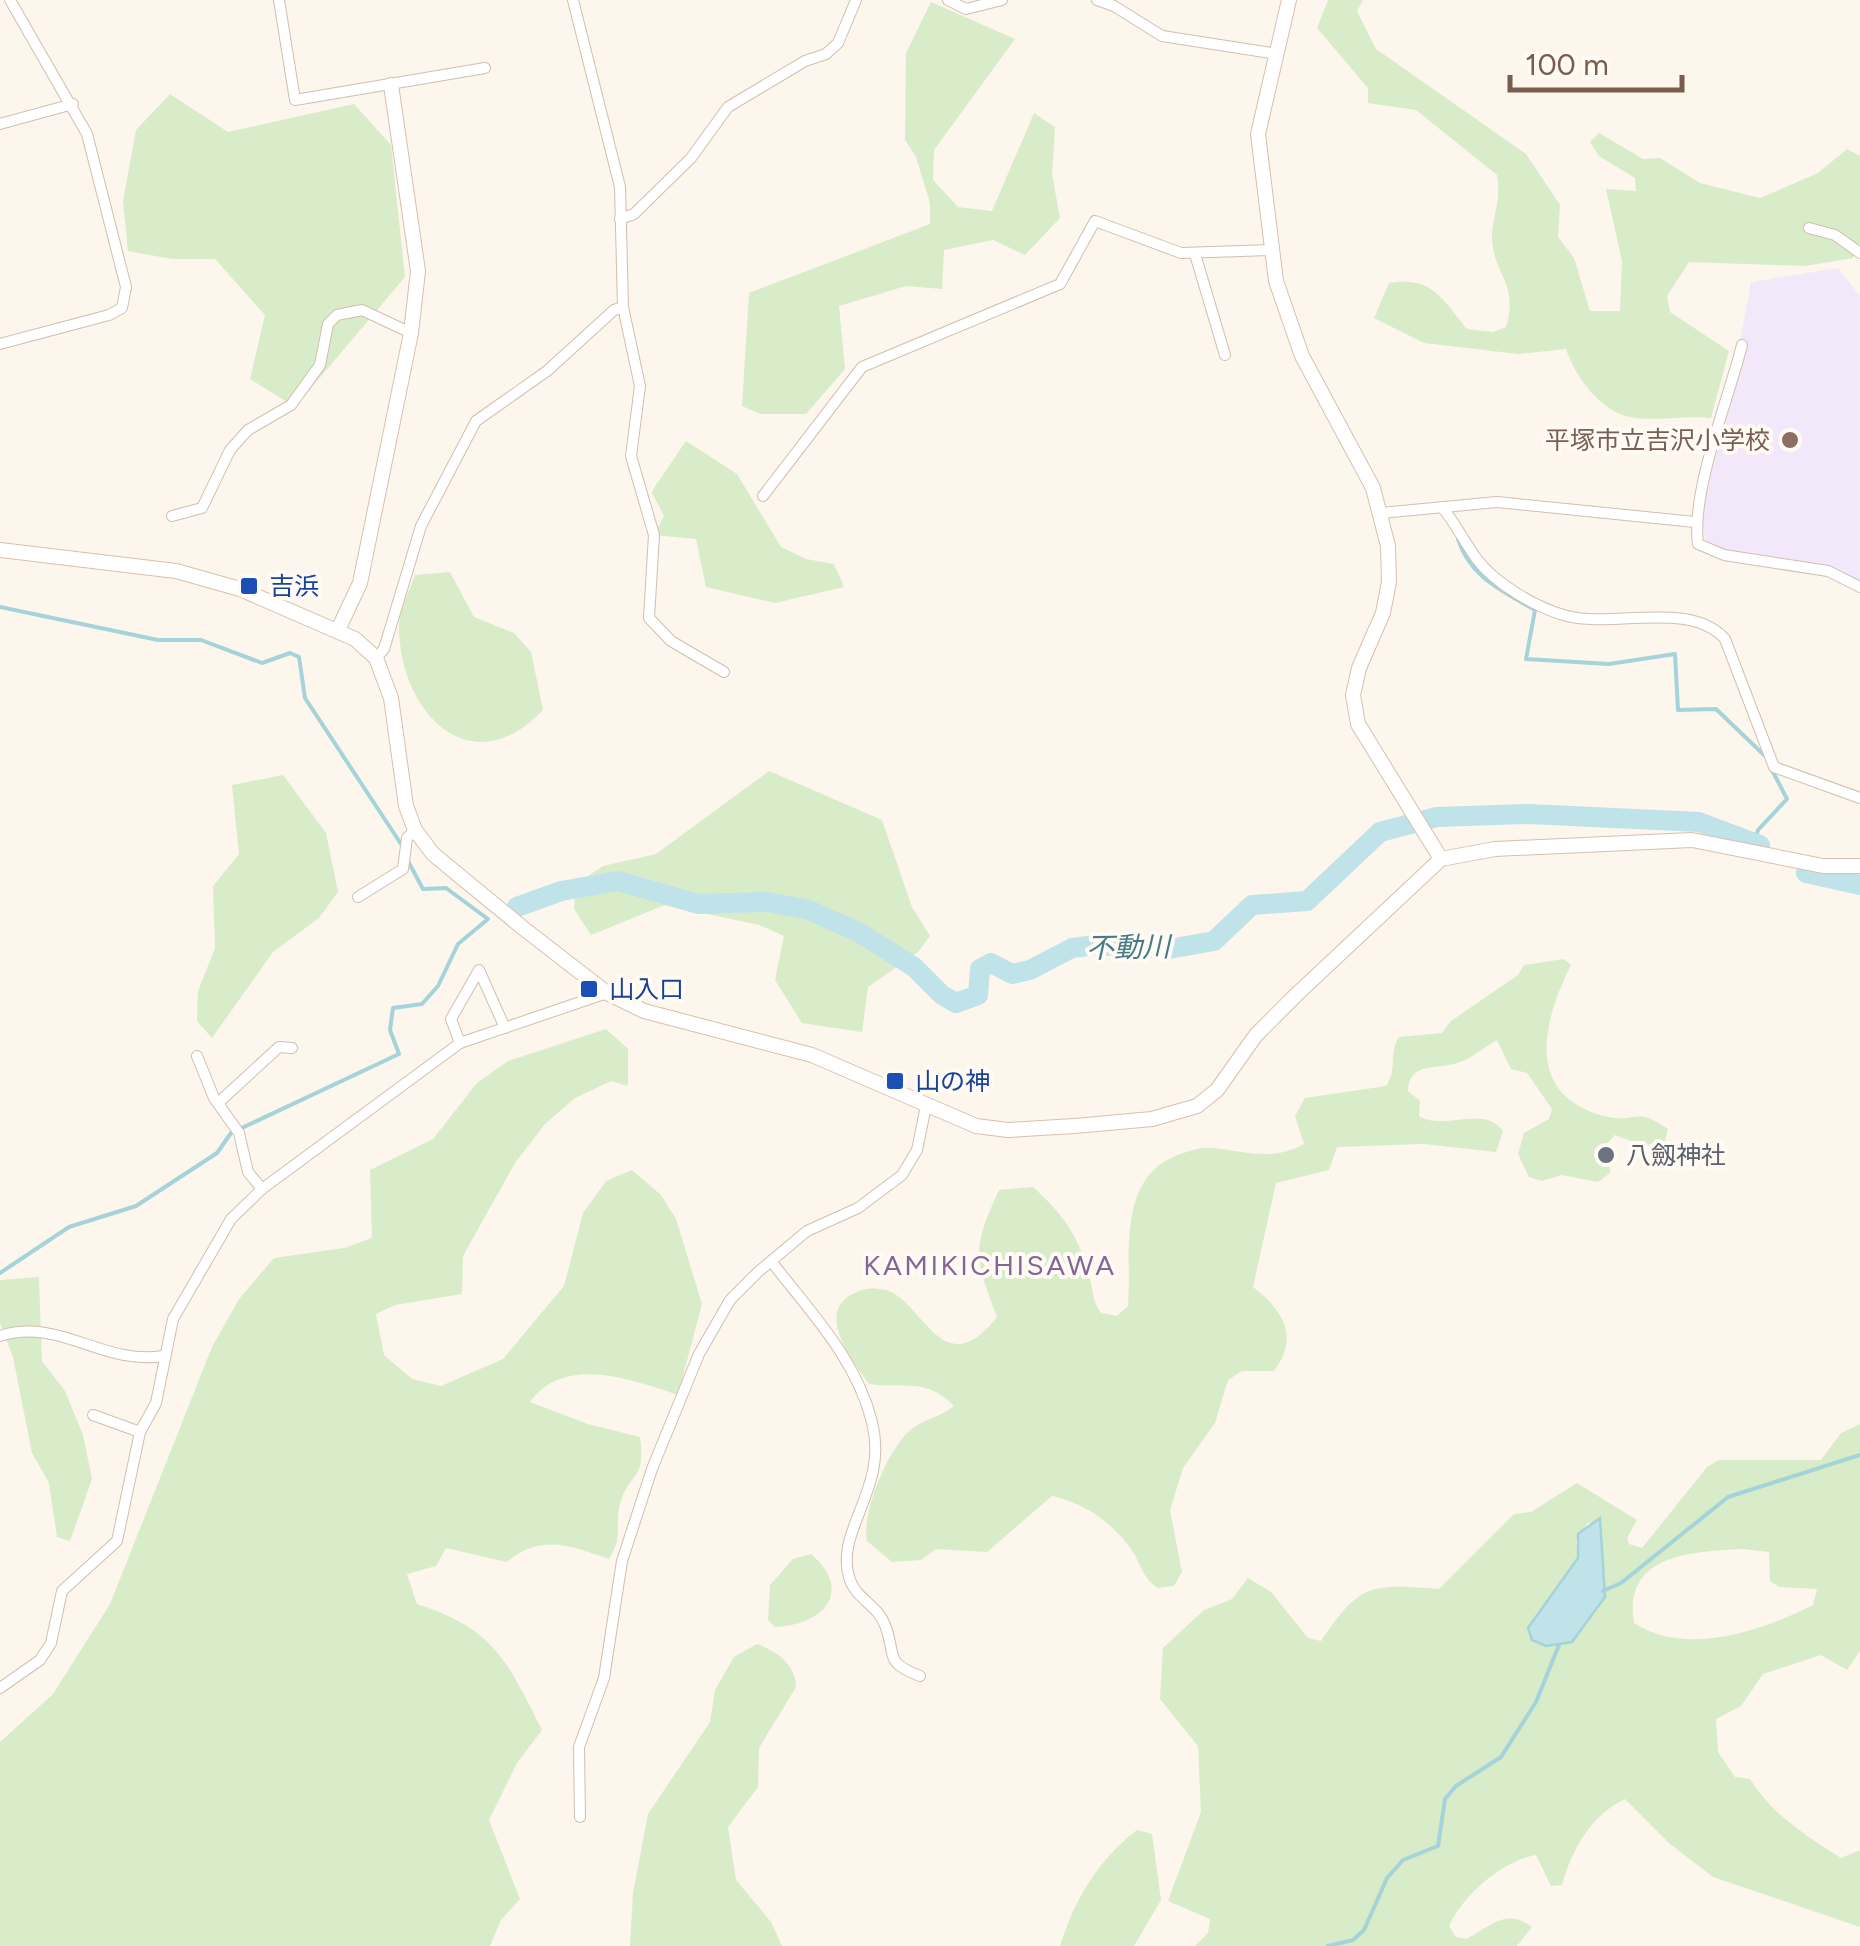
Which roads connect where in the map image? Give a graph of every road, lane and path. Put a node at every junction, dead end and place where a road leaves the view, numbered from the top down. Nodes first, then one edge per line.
1 (10, 0) edge
2 (279, 0) edge
3 (573, 0) edge
4 (856, 0) edge
5 (948, 0) edge
6 (1002, 0) edge
7 (1097, 0) edge
8 (1289, 0) edge
9 (1126, 5) edge
10 (1278, 54) junction
11 (485, 68) dead end
12 (392, 86) junction
13 (73, 104) junction
14 (0, 124) edge
15 (620, 219) junction
16 (1809, 228) dead end
17 (1271, 250) junction
18 (1860, 253) edge
19 (1195, 254) junction
20 (624, 308) junction
21 (410, 333) junction
22 (0, 344) edge
23 (1742, 344) dead end
24 (1224, 355) dead end
25 (763, 496) dead end
26 (1442, 506) junction
27 (1381, 513) junction
28 (172, 516) dead end
29 (1695, 522) junction
30 (0, 550) edge
31 (1860, 587) edge
32 (338, 630) junction
33 (376, 658) junction
34 (724, 672) dead end
35 (1860, 798) edge
36 (415, 830) junction
37 (1441, 859) junction
38 (1860, 866) edge
39 (358, 897) dead end
40 (607, 993) junction
41 (505, 1028) junction
42 (460, 1043) junction
43 (292, 1048) dead end
44 (197, 1056) dead end
45 (218, 1103) junction
46 (926, 1106) junction
47 (262, 1189) junction
48 (771, 1262) junction
49 (0, 1336) edge
50 (163, 1356) junction
51 (93, 1415) dead end
52 (140, 1432) junction
53 (920, 1676) dead end
54 (0, 1688) edge
55 (580, 1818) dead end

1 - 13 street
2 - 12 street
3 - 15 street
4 - 15 street
5 - 6 street
7 - 9 street
8 - 10 street
9 - 10 street
10 - 17 street
11 - 12 street
12 - 21 street
13 - 14 street
13 - 22 street
15 - 20 street
16 - 18 street
17 - 19 street
17 - 27 street
19 - 24 street
19 - 25 street
20 - 33 street
20 - 34 street
21 - 28 street
21 - 32 street
23 - 29 street
26 - 27 street
26 - 29 street
26 - 35 street
27 - 37 street
29 - 31 street
30 - 32 street
32 - 33 street
33 - 36 street
36 - 39 street
36 - 40 street
37 - 38 street
37 - 46 street
40 - 41 street
40 - 46 street
41 - 42 street
41 - 42 street
42 - 47 street
43 - 45 street
44 - 45 street
45 - 47 street
46 - 48 street
47 - 50 street
48 - 53 street
48 - 55 street
49 - 50 street
50 - 52 street
51 - 52 street
52 - 54 street

